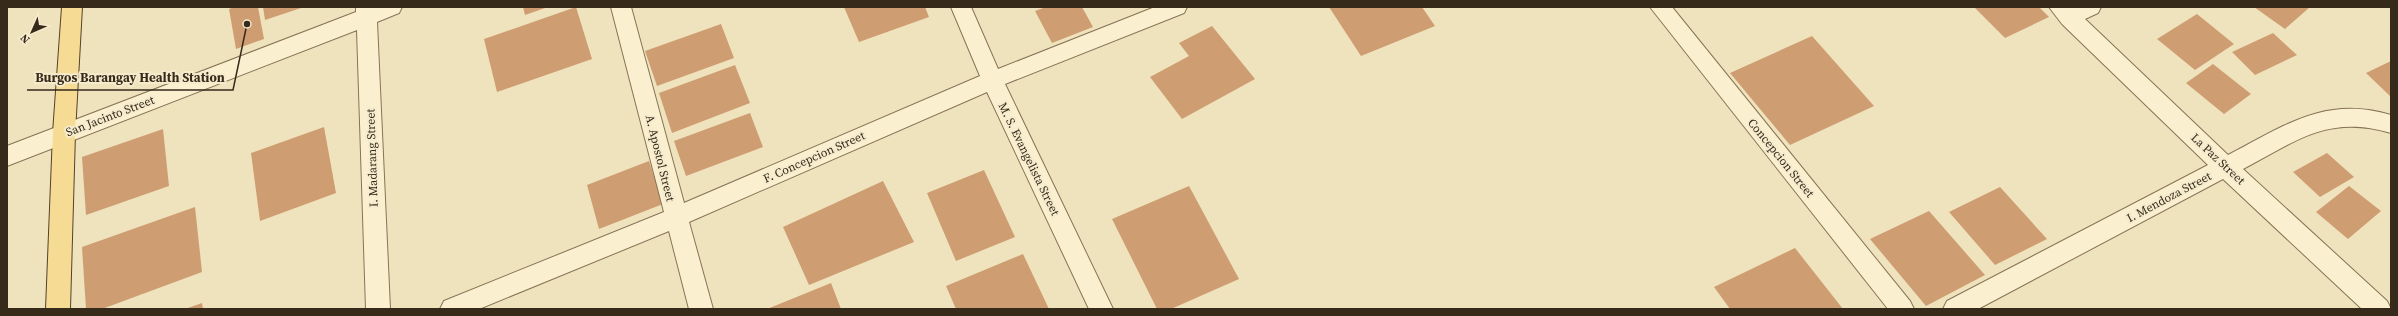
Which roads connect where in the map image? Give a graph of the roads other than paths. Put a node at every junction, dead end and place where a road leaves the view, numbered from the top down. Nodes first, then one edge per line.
1 (72, 7) edge
2 (392, 7) edge
3 (621, 7) edge
4 (961, 7) edge
5 (1177, 7) edge
6 (1660, 7) edge
7 (2091, 7) edge
8 (366, 12) edge
9 (2064, 12) edge
10 (992, 80) junction
11 (2391, 124) edge
12 (64, 133) junction
13 (7, 156) edge
14 (2226, 167) junction
15 (675, 218) junction
16 (58, 309) edge
17 (378, 309) edge
18 (452, 309) edge
19 (701, 309) edge
20 (1101, 309) edge
21 (1902, 309) edge
22 (1955, 309) edge
23 (2380, 309) edge

1 - 12 main road
2 - 8 street, San Jacinto Street
3 - 15 street, A. Apostol Street
4 - 10 street, M. S. Evangelista Street
5 - 10 street, F. Concepcion Street
6 - 21 street, Concepcion Street
7 - 9 street
8 - 12 street, San Jacinto Street
8 - 17 street, I. Madarang Street
9 - 14 street, La Paz Street
10 - 15 street, F. Concepcion Street
10 - 20 street, M. S. Evangelista Street
11 - 14 street, I. Mendoza Street
12 - 13 street, San Jacinto Street
12 - 16 main road
14 - 22 street, I. Mendoza Street
14 - 23 street, La Paz Street
15 - 18 street, F. Concepcion Street
15 - 19 street, A. Apostol Street

